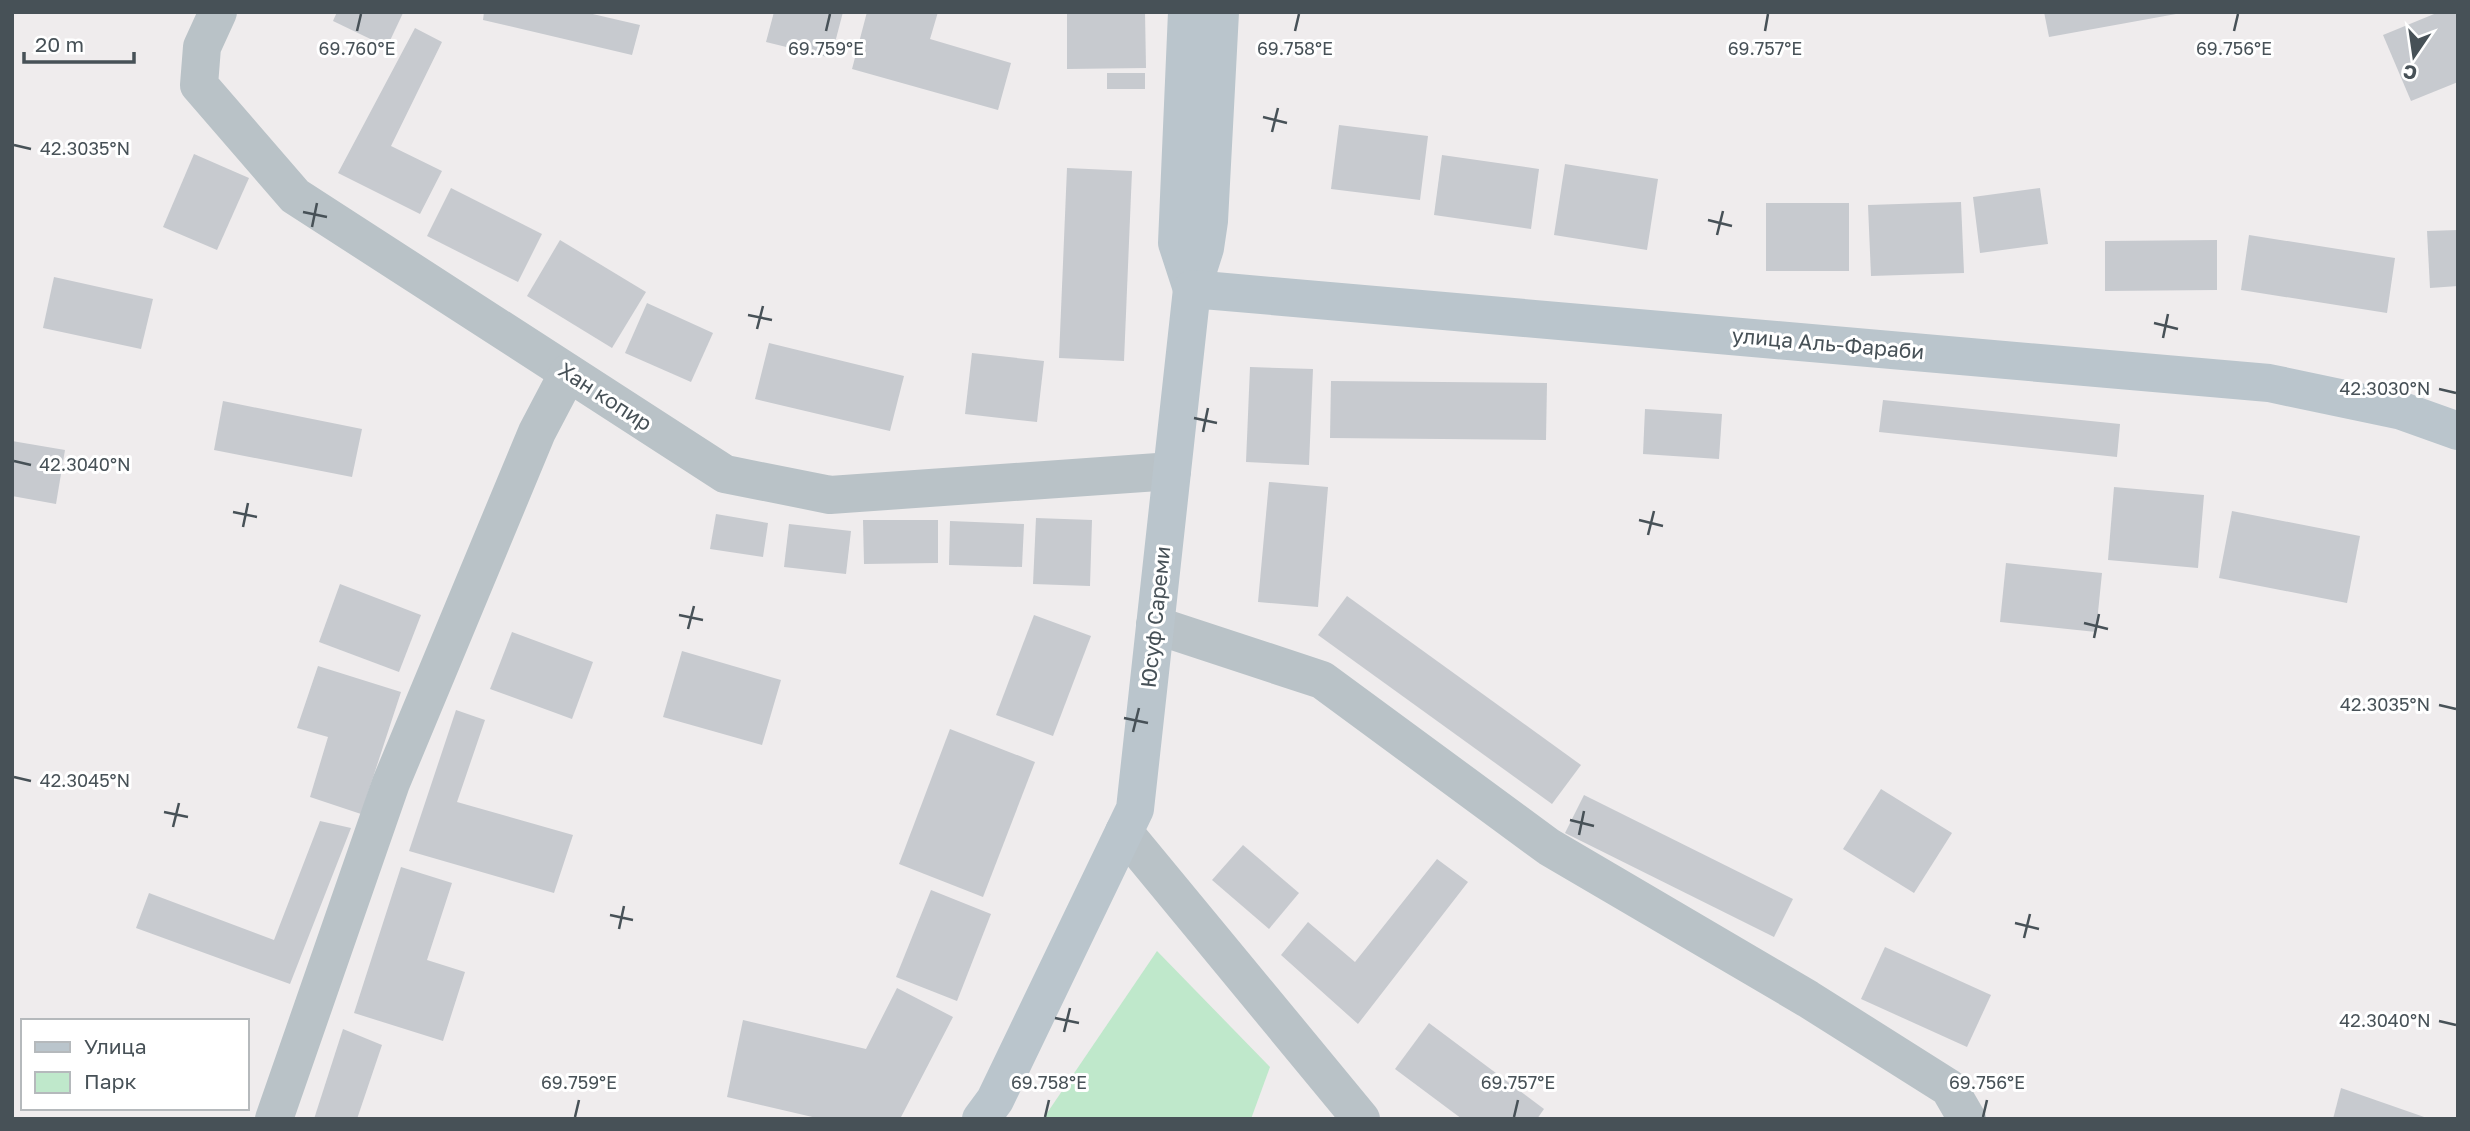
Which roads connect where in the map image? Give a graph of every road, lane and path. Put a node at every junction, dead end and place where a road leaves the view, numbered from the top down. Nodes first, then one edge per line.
1 (218, 12) edge
2 (1187, 12) edge
3 (1220, 12) edge
4 (1192, 289) junction
5 (568, 373) junction
6 (2458, 431) edge
7 (1172, 471) junction
8 (1155, 625) junction
9 (1124, 832) junction
10 (274, 1119) edge
11 (982, 1119) edge
12 (1361, 1119) edge
13 (1967, 1119) edge

1 - 5 street, Хан копир
2 - 4 main road, Юсуф Сареми
3 - 4 main road, Юсуф Сареми
4 - 6 main road, улица Аль-Фараби
4 - 7 main road, Юсуф Сареми
5 - 7 street, Хан копир
5 - 10 street
7 - 8 main road, Юсуф Сареми
8 - 9 main road, Юсуф Сареми
8 - 13 street
9 - 11 main road, Юсуф Сареми
9 - 12 street

